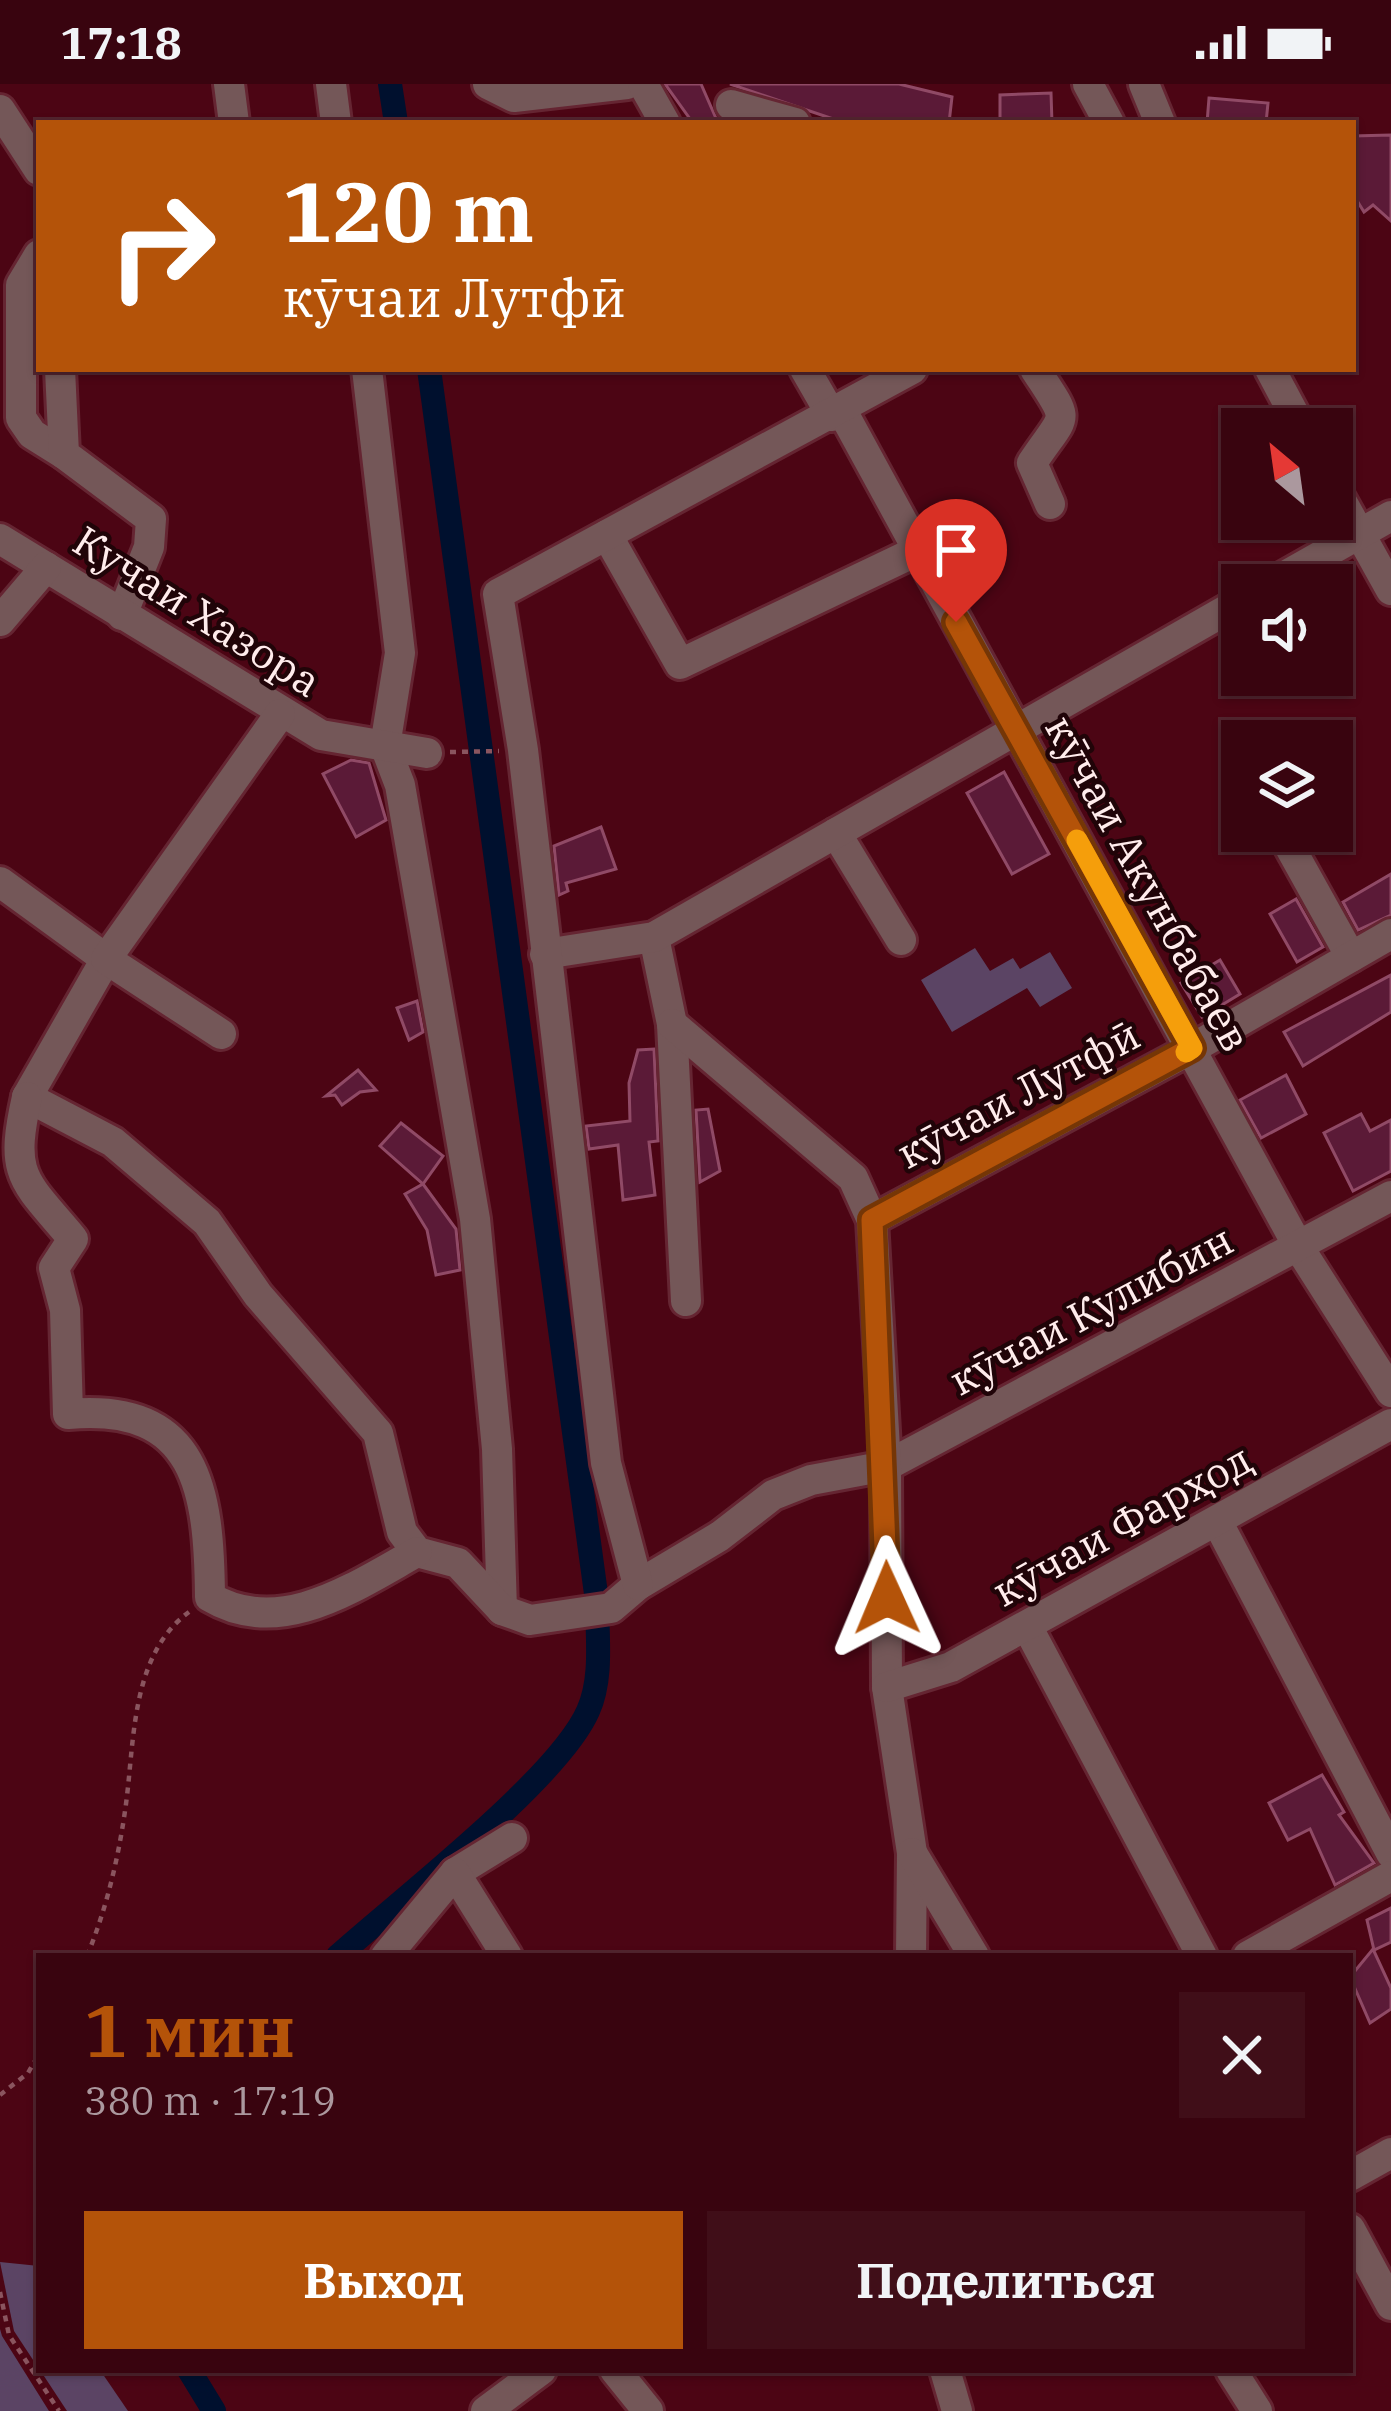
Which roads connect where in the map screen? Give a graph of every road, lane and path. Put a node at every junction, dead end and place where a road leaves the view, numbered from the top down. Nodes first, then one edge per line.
1 (229, 84) edge
2 (331, 84) edge
3 (488, 84) edge
4 (627, 84) edge
5 (643, 84) edge
6 (1088, 84) edge
7 (1144, 84) edge
8 (730, 104) edge
9 (0, 110) edge
10 (234, 120) edge
11 (336, 120) edge
12 (663, 120) edge
13 (785, 120) edge
14 (1107, 120) edge
15 (1159, 120) edge
16 (36, 165) edge
17 (36, 260) edge
18 (60, 372) edge
19 (368, 372) edge
20 (807, 372) edge
21 (907, 372) edge
22 (1037, 372) edge
23 (1272, 372) edge
24 (1291, 408) edge
25 (836, 413) junction
26 (64, 454) junction
27 (1050, 504) dead end
28 (1391, 516) edge
29 (1353, 523) edge
30 (1359, 534) junction
31 (607, 535) junction
32 (0, 539) edge
33 (917, 551) junction
34 (1307, 564) edge
35 (46, 567) junction
36 (1391, 590) edge
37 (1221, 613) edge
38 (122, 615) junction
39 (0, 621) edge
40 (280, 714) junction
41 (1015, 730) junction
42 (385, 746) junction
43 (523, 750) junction
44 (427, 753) joint
45 (836, 833) junction
46 (1293, 852) edge
47 (0, 882) edge
48 (1391, 934) edge
49 (654, 937) junction
50 (901, 940) dead end
51 (545, 954) junction
52 (1351, 957) junction
53 (106, 959) junction
54 (672, 1024) junction
55 (221, 1034) dead end
56 (1192, 1048) junction
57 (27, 1097) junction
58 (1391, 1196) edge
59 (872, 1220) junction
60 (1298, 1246) junction
61 (686, 1300) dead end
62 (1391, 1392) edge
63 (1391, 1424) edge
64 (886, 1466) junction
65 (1217, 1521) junction
66 (417, 1552) junction
67 (638, 1585) junction
68 (210, 1597) junction
69 (502, 1610) junction
70 (1027, 1626) junction
71 (887, 1687) junction
72 (512, 1838) dead end
73 (912, 1853) junction
74 (1391, 1853) edge
75 (455, 1874) junction
76 (1391, 1876) edge
77 (88, 1953) edge
78 (389, 1953) edge
79 (505, 1953) edge
80 (911, 1953) edge
81 (972, 1953) edge
82 (1200, 1953) edge
83 (1253, 1953) edge
84 (36, 2059) edge
85 (0, 2095) edge
86 (1391, 2153) edge
87 (1353, 2174) edge
88 (1353, 2235) edge
89 (0, 2293) edge
90 (1391, 2306) edge
91 (537, 2373) edge
92 (617, 2373) edge
93 (946, 2373) edge
94 (1233, 2373) edge
95 (59, 2411) edge
96 (485, 2411) edge
97 (648, 2411) edge
98 (957, 2411) edge
99 (1257, 2411) edge

1 - 10 street
2 - 11 street
3 - 4 street
5 - 12 street
6 - 14 street
7 - 15 street
8 - 13 street
9 - 16 street
17 - 26 street
18 - 26 street
19 - 42 street
20 - 25 street, кӯчаи Акунбабаев
21 - 25 street
22 - 27 street
23 - 24 street
25 - 31 street
25 - 33 street, кӯчаи Акунбабаев
26 - 38 street
28 - 30 street
29 - 30 street
30 - 34 street
30 - 36 street
31 - 33 street
31 - 43 street
32 - 35 street, Кучаи Хазора
33 - 41 street, кӯчаи Акунбабаев
35 - 38 street, Кучаи Хазора
35 - 39 street
37 - 41 street
38 - 40 street, Кучаи Хазора
40 - 42 street, Кучаи Хазора
40 - 53 street
41 - 45 street
41 - 56 street, кӯчаи Акунбабаев
42 - 44 street, Кучаи Хазора
42 - 69 street
43 - 44 path
43 - 51 street
45 - 49 street
45 - 50 street
46 - 52 street
47 - 53 street
48 - 52 street, кӯчаи Лутфӣ
49 - 51 street
49 - 54 street
51 - 67 street
52 - 56 street, кӯчаи Лутфӣ
53 - 55 street
53 - 57 street
54 - 59 street
54 - 61 street
56 - 59 street, кӯчаи Лутфӣ
56 - 60 street, кӯчаи Акунбабаев
57 - 66 street
57 - 68 street
58 - 60 street, кӯчаи Кулибин
59 - 64 street
60 - 62 street, кӯчаи Акунбабаев
60 - 64 street, кӯчаи Кулибин
63 - 65 street, кӯчаи Фарҳод
64 - 67 street, кӯчаи Кулибин
64 - 71 street
65 - 70 street, кӯчаи Фарҳод
65 - 74 street
66 - 68 street
66 - 69 street
67 - 69 street, кӯчаи Кулибин
68 - 77 path
70 - 71 street, кӯчаи Фарҳод
70 - 82 street
71 - 73 street
72 - 75 street
73 - 80 street
73 - 81 street
75 - 78 street
75 - 79 street
76 - 83 street
84 - 85 path
86 - 87 street
88 - 90 street
89 - 95 path
91 - 96 street
92 - 97 street
93 - 98 street
94 - 99 street

